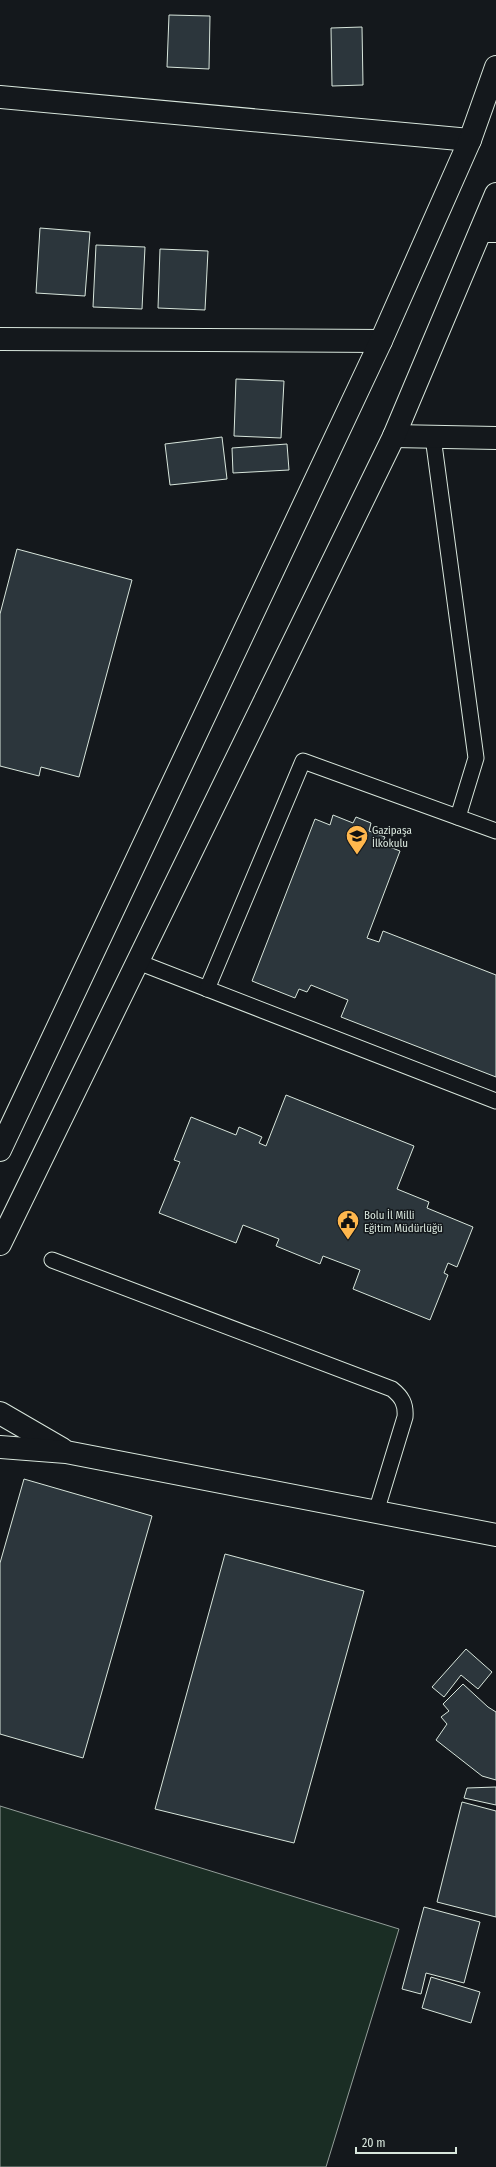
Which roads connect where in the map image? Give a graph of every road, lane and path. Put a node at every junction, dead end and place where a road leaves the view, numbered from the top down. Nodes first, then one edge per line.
1 (496, 67) edge
2 (0, 98) edge
3 (470, 140) junction
4 (496, 194) edge
5 (489, 231) edge
6 (0, 339) edge
7 (381, 341) junction
8 (394, 436) junction
9 (433, 437) junction
10 (496, 438) edge
11 (458, 817) junction
12 (496, 831) edge
13 (138, 962) junction
14 (207, 989) junction
15 (496, 1101) edge
16 (0, 1150) edge
17 (0, 1244) edge
18 (52, 1260) dead end
19 (0, 1413) edge
20 (0, 1447) edge
21 (66, 1452) junction
22 (376, 1512) junction
23 (496, 1535) edge

1 - 3 main road
2 - 3 main road
3 - 7 main road
4 - 5 main road
5 - 8 main road
6 - 7 main road
7 - 16 main road
8 - 9 main road
8 - 13 main road
9 - 10 main road
9 - 11 lane
11 - 12 lane
11 - 14 lane
13 - 14 lane
13 - 17 main road
14 - 15 lane
18 - 22 lane
19 - 21 main road
20 - 21 main road
21 - 22 main road
22 - 23 main road

